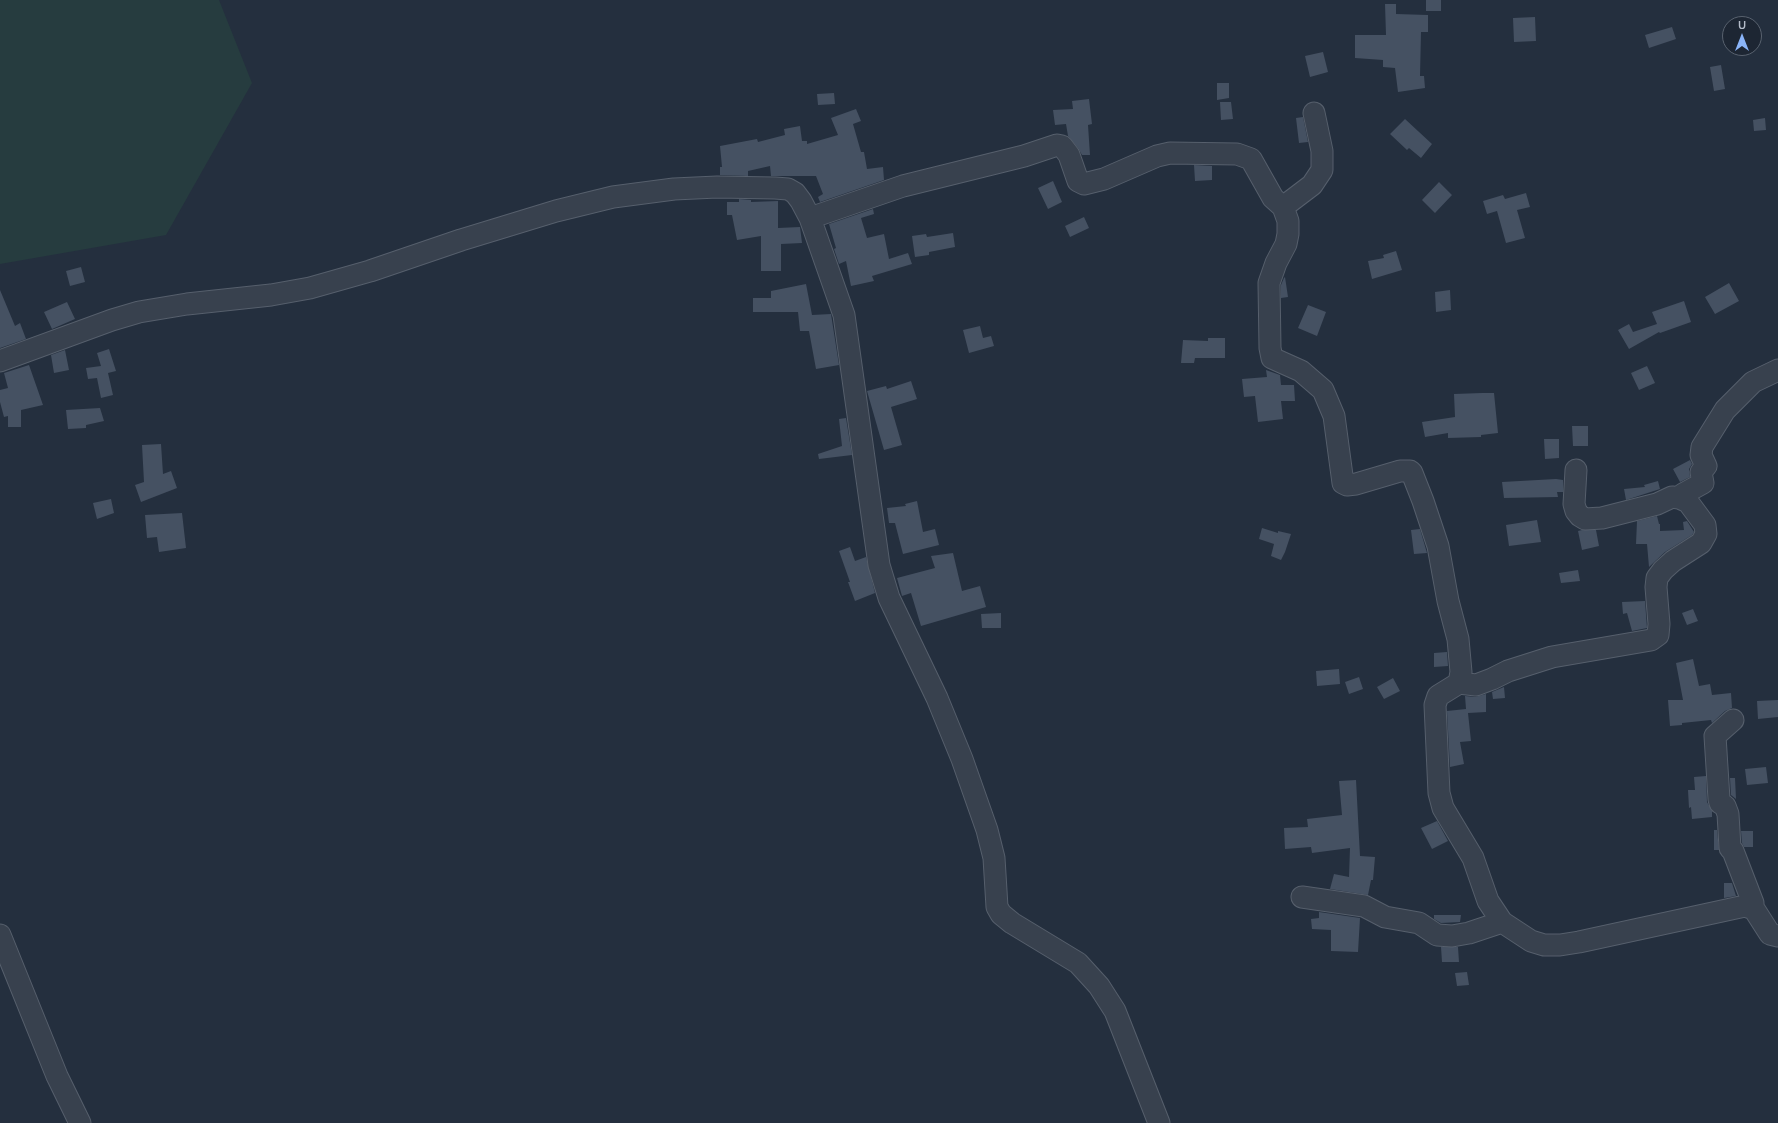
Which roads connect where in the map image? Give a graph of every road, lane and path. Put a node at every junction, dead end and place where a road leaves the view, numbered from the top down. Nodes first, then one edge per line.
1 (1314, 113) dead end
2 (1283, 207) junction
3 (810, 218) junction
4 (0, 361) edge
5 (1778, 370) edge
6 (1576, 470) dead end
7 (1679, 498) junction
8 (1459, 683) junction
9 (1733, 720) dead end
10 (1302, 897) dead end
11 (1753, 908) junction
12 (1502, 922) junction
13 (0, 935) edge
14 (1778, 936) edge
15 (80, 1123) edge
16 (1159, 1123) edge

1 - 2 street
2 - 3 street
2 - 8 street
3 - 4 street
3 - 16 street
5 - 7 street
6 - 7 street
7 - 8 street
8 - 12 street
9 - 11 street
10 - 12 street
11 - 12 street
11 - 14 street
13 - 15 street

